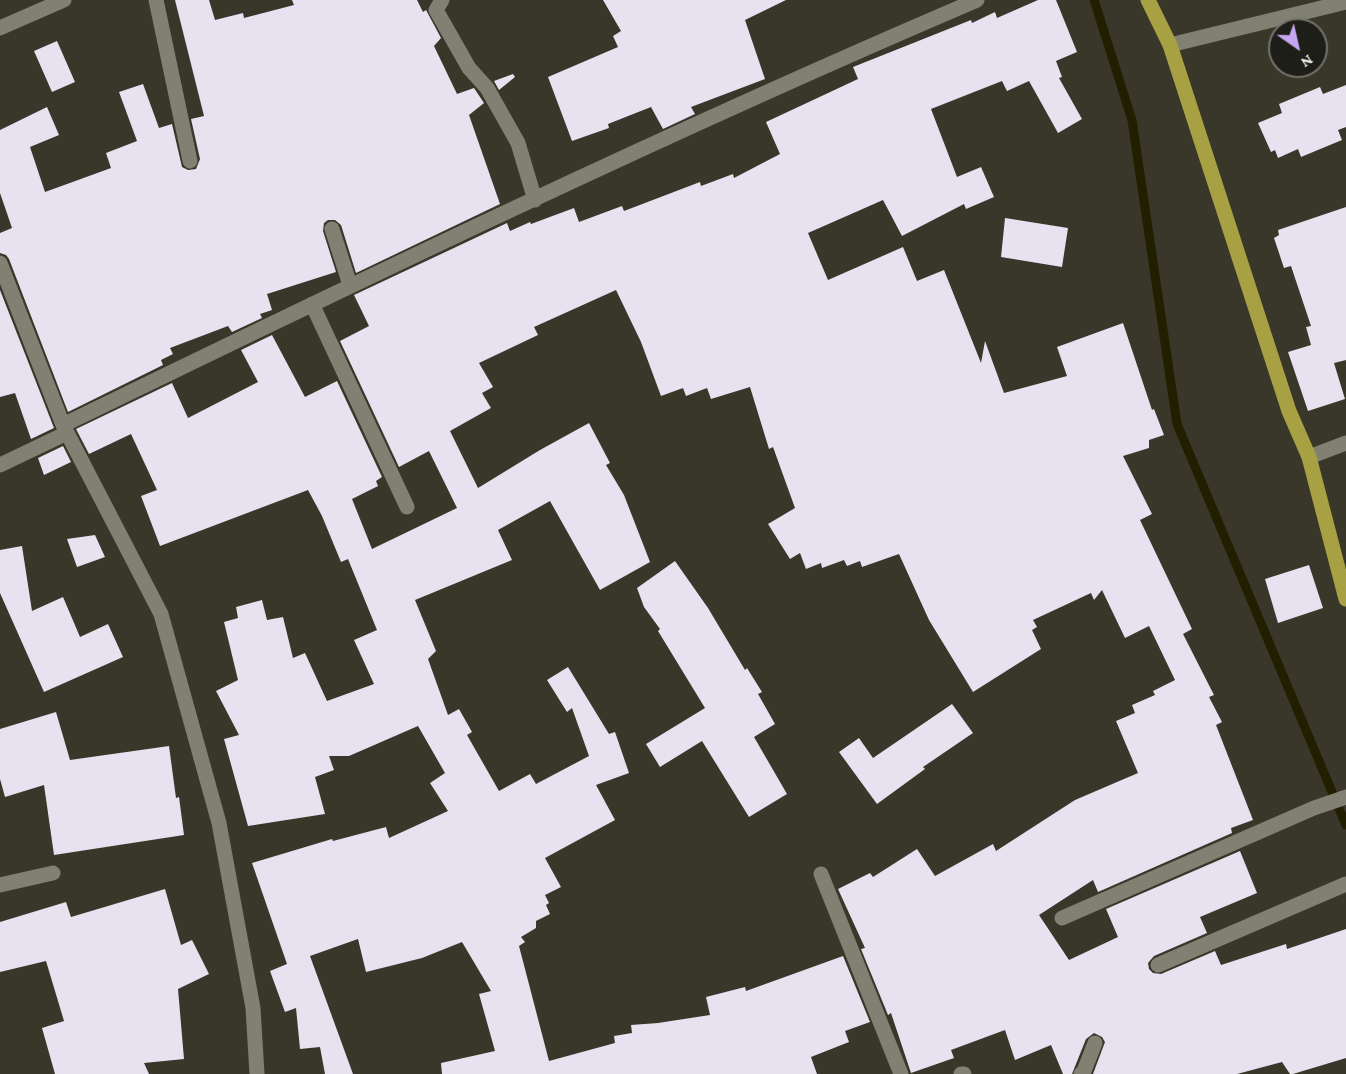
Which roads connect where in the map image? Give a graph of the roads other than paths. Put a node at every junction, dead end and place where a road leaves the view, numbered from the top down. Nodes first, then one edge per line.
1 (64, 0) edge
2 (156, 0) edge
3 (442, 0) edge
4 (977, 0) edge
5 (1148, 0) edge
6 (1346, 2) edge
7 (0, 28) edge
8 (1170, 45) junction
9 (190, 161) dead end
10 (535, 200) junction
11 (332, 229) dead end
12 (0, 263) edge
13 (350, 285) junction
14 (312, 304) junction
15 (65, 429) junction
16 (1346, 443) edge
17 (1309, 457) junction
18 (0, 465) edge
19 (407, 507) dead end
20 (1346, 599) edge
21 (1346, 797) edge
22 (52, 873) dead end
23 (822, 874) dead end
24 (1346, 884) edge
25 (0, 885) edge
26 (1062, 918) dead end
27 (1158, 964) dead end
28 (1095, 1043) dead end
29 (257, 1074) edge
30 (901, 1074) edge
31 (1081, 1074) edge

1 - 7 street
2 - 9 street
3 - 10 street
4 - 10 street
5 - 8 main road
6 - 8 street
8 - 17 main road
10 - 13 street
11 - 13 street
12 - 15 street
13 - 14 street
14 - 15 street
14 - 19 street
15 - 18 street
15 - 29 street
16 - 17 street
17 - 20 main road
21 - 26 street
22 - 25 street
23 - 30 street
24 - 27 street
28 - 31 street

